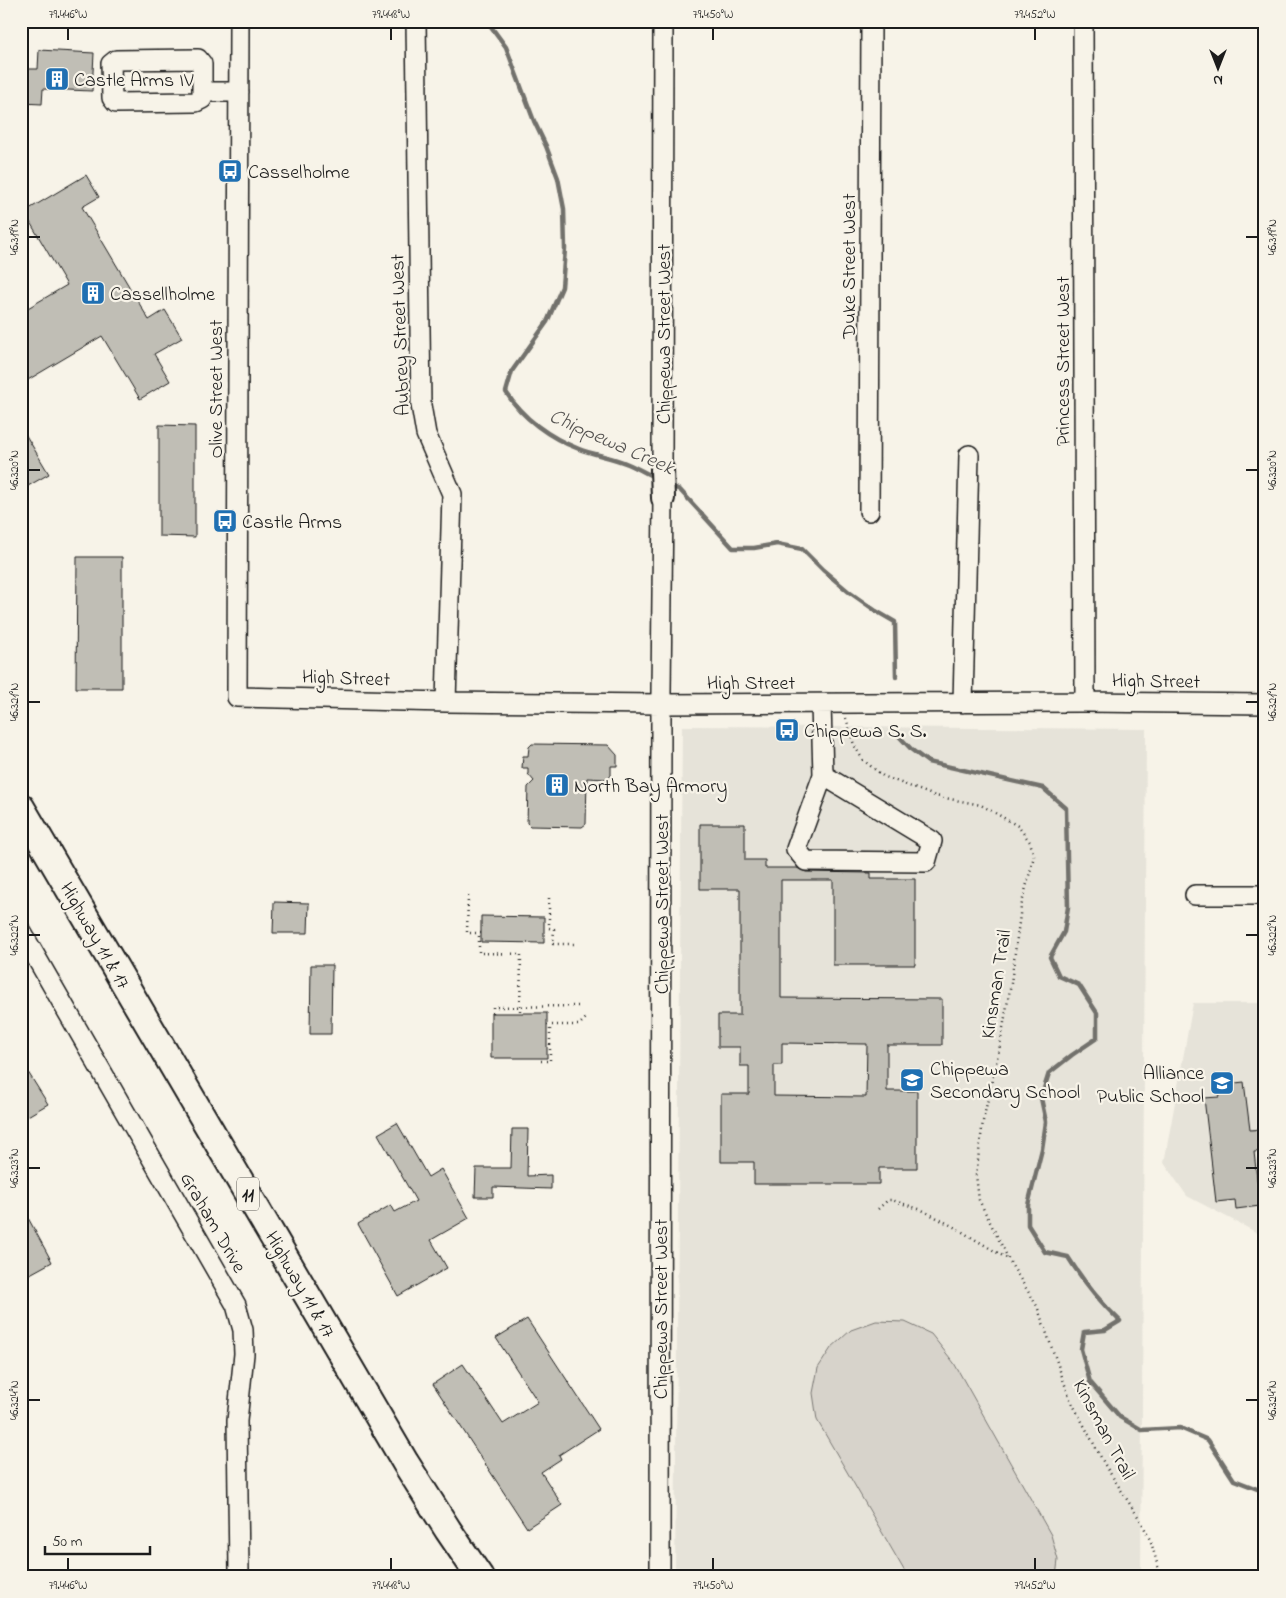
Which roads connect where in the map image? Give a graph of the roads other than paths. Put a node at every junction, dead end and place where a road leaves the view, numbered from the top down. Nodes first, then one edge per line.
1 (239, 21) edge
2 (416, 21) edge
3 (663, 21) edge
4 (871, 21) edge
5 (1083, 21) edge
6 (202, 92) junction
7 (239, 92) junction
8 (969, 455) dead end
9 (662, 469) joint
10 (663, 498) joint
11 (869, 512) dead end
12 (237, 697) joint
13 (446, 702) junction
14 (1085, 702) junction
15 (963, 703) junction
16 (660, 704) junction
17 (821, 704) junction
18 (1265, 704) edge
19 (823, 775) junction
20 (21, 807) edge
21 (1195, 895) dead end
22 (1265, 895) edge
23 (21, 931) edge
24 (238, 1570) dead end
25 (480, 1577) edge
26 (660, 1577) edge

1 - 7 street, Olive Street West
2 - 13 street, Aubrey Street West
3 - 9 street, Chippewa Street West
4 - 11 street, Duke Street West
5 - 14 street, Princess Street West
6 - 6 street
6 - 7 street
7 - 12 street, Olive Street West
8 - 15 street
9 - 10 main road, Chippewa Street West
10 - 16 street, Chippewa Street West
12 - 13 street, High Street
13 - 16 street, High Street
14 - 15 street, High Street
14 - 18 street, High Street
15 - 17 street, High Street
16 - 17 street, High Street
16 - 26 street, Chippewa Street West
17 - 19 street
19 - 19 street
20 - 25 highway, Highway 11 & 17 / 11
21 - 22 street
23 - 24 street, Graham Drive

